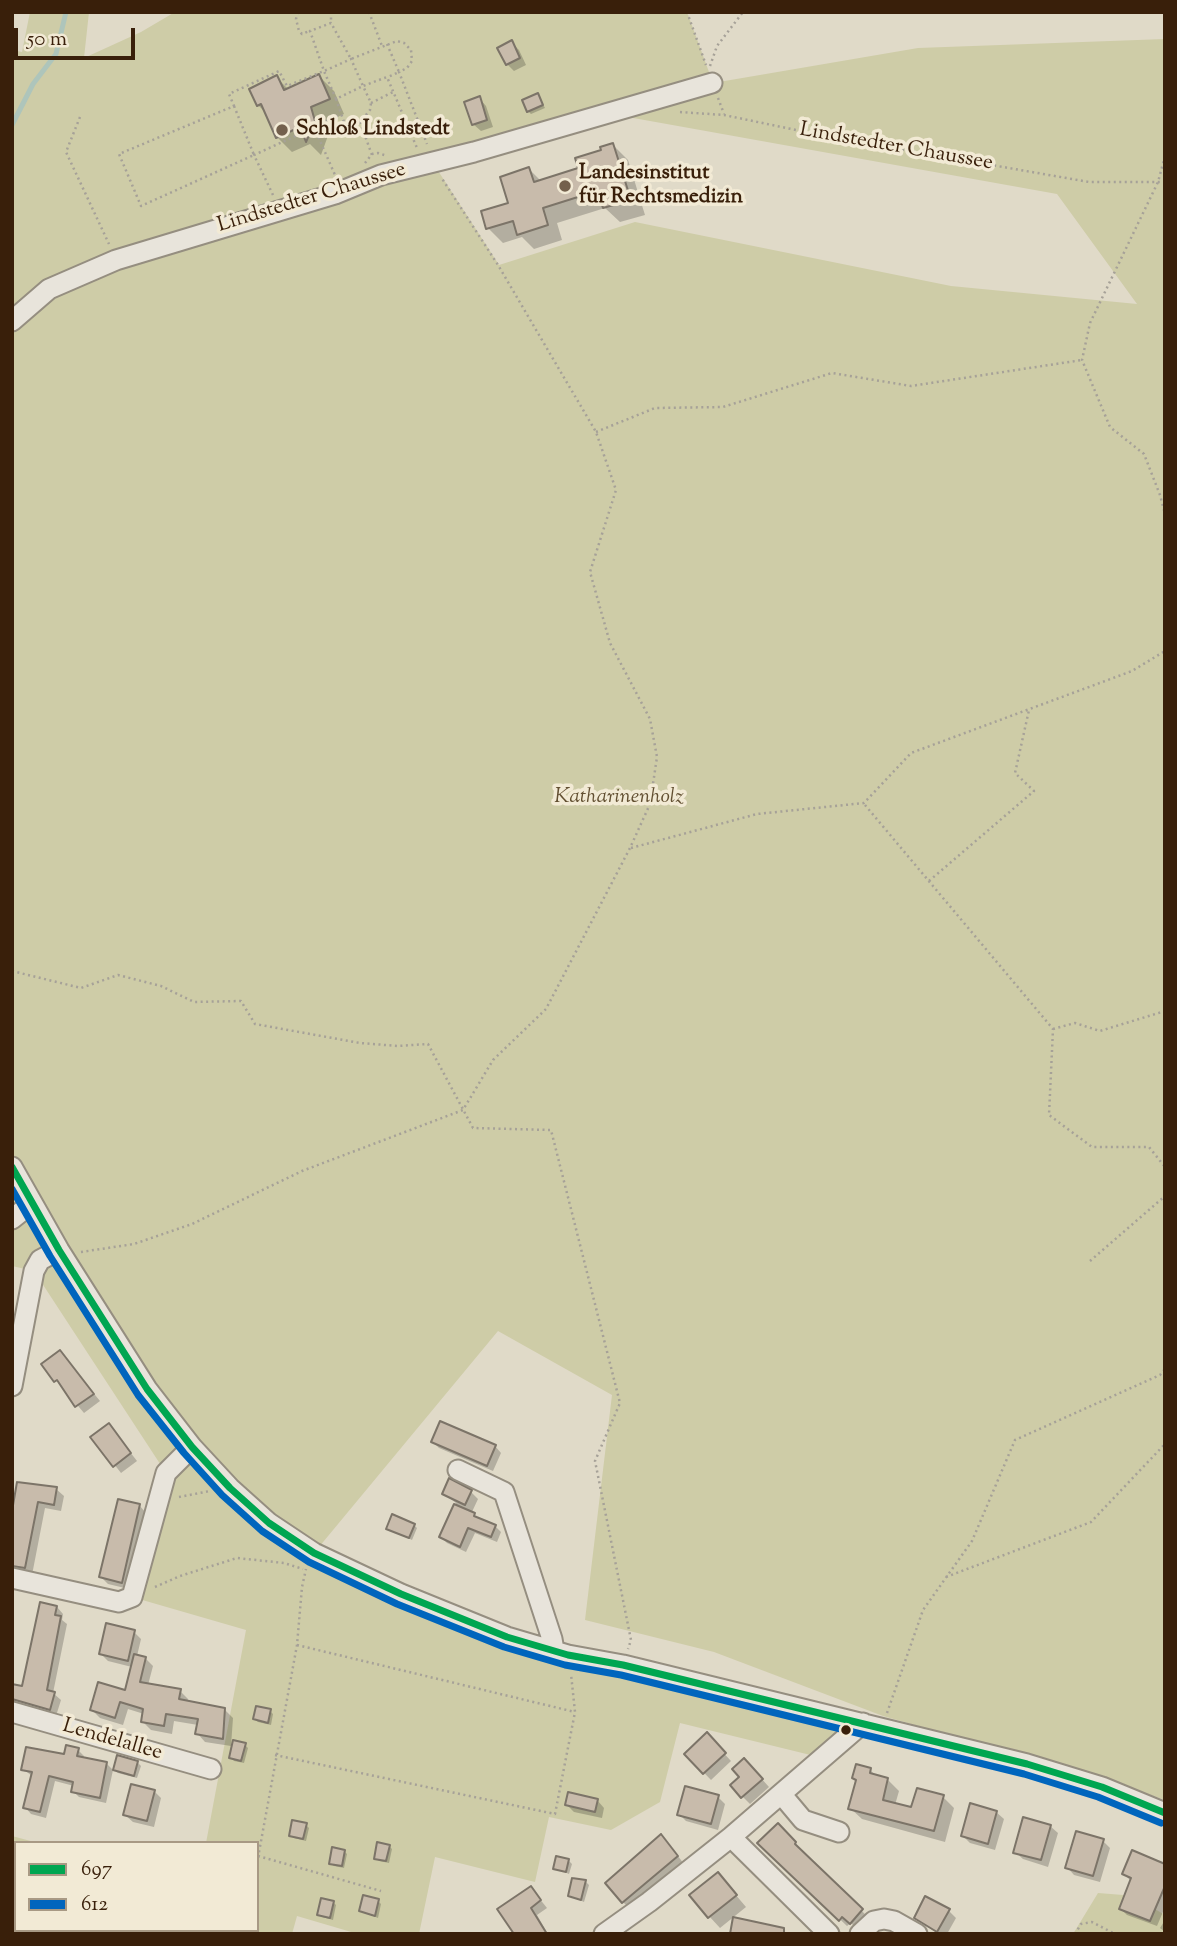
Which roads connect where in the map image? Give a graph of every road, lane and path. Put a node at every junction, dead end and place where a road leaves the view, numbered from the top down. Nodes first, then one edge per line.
1 (298, 12) edge
2 (331, 12) edge
3 (369, 12) edge
4 (687, 12) edge
5 (743, 12) edge
6 (331, 23) junction
7 (310, 31) junction
8 (387, 44) junction
9 (382, 46) junction
10 (351, 59) junction
11 (324, 71) junction
12 (399, 72) junction
13 (387, 77) junction
14 (710, 77) junction
15 (363, 86) junction
16 (393, 92) junction
17 (336, 99) junction
18 (371, 103) junction
19 (234, 106) junction
20 (669, 112) dead end
21 (341, 114) junction
22 (80, 117) dead end
23 (360, 122) junction
24 (302, 132) dead end
25 (254, 155) junction
26 (1165, 156) edge
27 (432, 162) junction
28 (381, 176) junction
29 (338, 181) dead end
30 (1158, 182) junction
31 (1165, 182) edge
32 (280, 210) junction
33 (116, 260) junction
34 (12, 321) edge
35 (1082, 360) junction
36 (596, 432) junction
37 (1165, 514) edge
38 (1165, 651) edge
39 (1029, 710) junction
40 (864, 803) junction
41 (630, 848) junction
42 (929, 881) junction
43 (12, 971) edge
44 (1165, 1011) edge
45 (1053, 1029) junction
46 (463, 1110) junction
47 (12, 1167) edge
48 (1165, 1167) edge
49 (1165, 1196) edge
50 (32, 1203) junction
51 (12, 1219) edge
52 (62, 1254) junction
53 (1090, 1261) dead end
54 (1165, 1369) edge
55 (12, 1386) edge
56 (1165, 1444) edge
57 (192, 1447) junction
58 (458, 1471) dead end
59 (230, 1488) junction
60 (158, 1500) junction
61 (310, 1561) junction
62 (946, 1577) junction
63 (12, 1578) edge
64 (132, 1597) junction
65 (297, 1645) junction
66 (561, 1652) junction
67 (623, 1665) junction
68 (575, 1712) junction
69 (12, 1713) edge
70 (863, 1723) junction
71 (882, 1728) junction
72 (275, 1755) junction
73 (211, 1769) dead end
74 (782, 1795) junction
75 (1165, 1813) edge
76 (839, 1832) dead end
77 (731, 1837) junction
78 (259, 1850) edge
79 (259, 1856) edge
80 (382, 1891) dead end
81 (604, 1934) edge
82 (829, 1934) edge
83 (860, 1934) edge
84 (917, 1934) edge
85 (1075, 1934) edge
86 (1115, 1934) edge

1 - 7 path
2 - 6 path
3 - 9 path
4 - 14 path
5 - 14 path
6 - 7 path
6 - 10 path
7 - 11 path
8 - 9 path
8 - 12 path
8 - 12 path
9 - 10 path
10 - 11 path
10 - 15 path
11 - 17 path
11 - 19 path
12 - 13 path
12 - 16 path
13 - 15 path
13 - 16 path
14 - 27 street, Lindstedter Chaussee
15 - 17 path
15 - 18 path
16 - 18 path
17 - 21 path
18 - 23 path
19 - 25 path
19 - 25 path
20 - 30 path, Lindstedter Chaussee
21 - 23 path
21 - 29 path
22 - 33 path
23 - 28 path
24 - 25 path
25 - 32 path
26 - 30 path
27 - 28 street, Lindstedter Chaussee
27 - 36 path
28 - 32 street, Lindstedter Chaussee
30 - 31 path, Lindstedter Chaussee
30 - 35 path
32 - 33 street, Lindstedter Chaussee
33 - 34 street, Lindstedter Chaussee
35 - 36 path
35 - 37 path
36 - 41 path
38 - 39 path
39 - 40 path
39 - 42 path
40 - 41 path
40 - 42 path
41 - 46 path
42 - 45 path
43 - 46 path
44 - 45 path
45 - 48 path
46 - 52 path
46 - 67 path
47 - 50 street
49 - 53 path
50 - 51 street
50 - 52 street
52 - 55 street
52 - 57 street
54 - 62 path
56 - 62 path
57 - 59 street
57 - 60 street
58 - 66 street
59 - 60 path
59 - 61 street
60 - 64 street
61 - 64 path
61 - 65 path
61 - 66 street
62 - 71 path
63 - 64 street
65 - 68 path
65 - 72 path
66 - 67 street
66 - 68 path
67 - 70 street
68 - 72 path
69 - 73 street, Lendelallee
70 - 71 street
70 - 74 street
71 - 75 street
72 - 78 path
74 - 76 street
74 - 77 street
77 - 81 street
77 - 82 street
79 - 80 path
83 - 84 street
85 - 86 path

